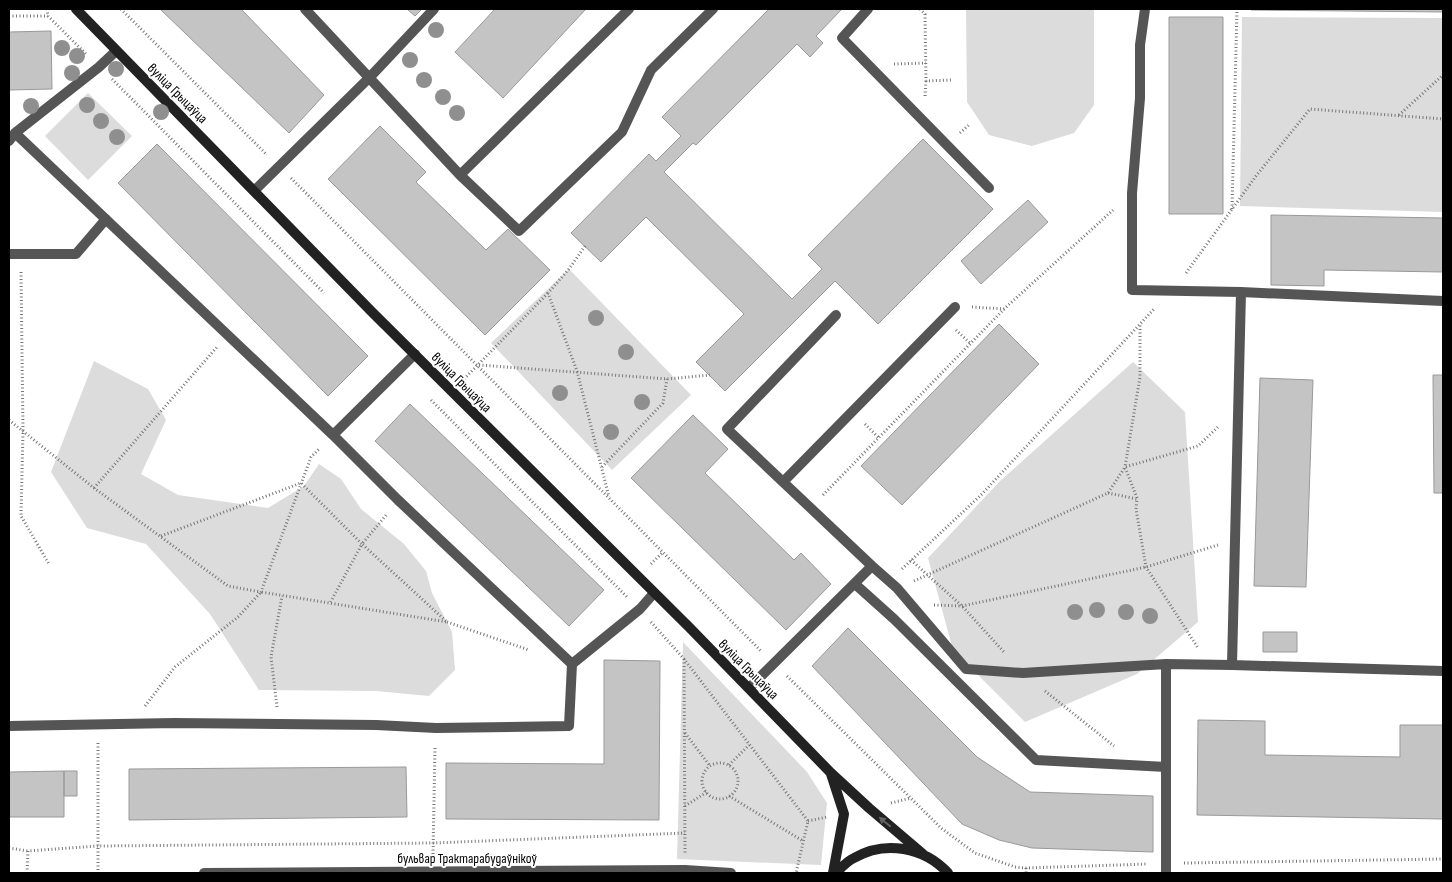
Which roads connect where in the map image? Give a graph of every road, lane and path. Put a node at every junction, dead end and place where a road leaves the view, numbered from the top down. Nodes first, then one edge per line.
1 (47, 9) edge
2 (121, 9) edge
3 (305, 9) edge
4 (434, 9) edge
5 (629, 9) edge
6 (712, 9) edge
7 (868, 9) edge
8 (920, 9) edge
9 (1145, 9) edge
10 (1237, 9) edge
11 (79, 10) edge
12 (9, 16) edge
13 (116, 51) junction
14 (1443, 75) edge
15 (370, 77) junction
16 (951, 80) dead end
17 (1398, 116) dead end
18 (12, 137) edge
19 (278, 166) junction
20 (460, 175) junction
21 (989, 188) dead end
22 (255, 190) junction
23 (1132, 193) junction
24 (1232, 209) dead end
25 (106, 219) junction
26 (584, 246) dead end
27 (9, 254) edge
28 (21, 254) junction
29 (1241, 292) junction
30 (548, 293) junction
31 (1443, 301) edge
32 (955, 307) joint
33 (1004, 308) junction
34 (836, 316) dead end
35 (1140, 323) dead end
36 (227, 335) junction
37 (415, 354) junction
38 (478, 365) junction
39 (577, 371) junction
40 (710, 375) dead end
41 (667, 379) junction
42 (1239, 407) junction
43 (9, 420) edge
44 (23, 431) junction
45 (333, 435) junction
46 (311, 457) dead end
47 (1125, 467) junction
48 (602, 468) junction
49 (783, 482) junction
50 (301, 483) junction
51 (94, 488) junction
52 (1108, 493) junction
53 (610, 499) junction
54 (1137, 499) junction
55 (398, 500) junction
56 (810, 508) junction
57 (160, 536) junction
58 (1235, 540) junction
59 (362, 544) junction
60 (49, 564) dead end
61 (872, 566) junction
62 (1146, 567) junction
63 (855, 584) junction
64 (897, 588) junction
65 (261, 592) junction
66 (654, 593) junction
67 (282, 596) junction
68 (330, 604) junction
69 (911, 604) junction
70 (640, 609) junction
71 (447, 622) junction
72 (536, 652) dead end
73 (684, 659) junction
74 (572, 664) junction
75 (774, 664) junction
76 (1166, 664) junction
77 (1209, 665) junction
78 (1232, 665) junction
79 (1443, 671) edge
80 (749, 688) junction
81 (131, 724) junction
82 (279, 724) junction
83 (98, 725) junction
84 (9, 726) edge
85 (436, 728) junction
86 (685, 732) junction
87 (749, 744) junction
88 (729, 765) junction
89 (710, 766) junction
90 (1166, 767) junction
91 (831, 773) junction
92 (707, 792) junction
93 (729, 796) junction
94 (911, 798) junction
95 (896, 802) dead end
96 (685, 806) junction
97 (685, 833) junction
98 (803, 841) junction
99 (433, 843) junction
100 (98, 846) junction
101 (9, 848) edge
102 (28, 851) junction
103 (923, 854) junction
104 (1443, 859) edge
105 (1026, 868) junction
106 (1166, 868) edge
107 (685, 870) junction
108 (433, 872) junction
109 (27, 873) edge
110 (98, 873) edge
111 (204, 873) edge
112 (731, 873) edge
113 (796, 873) edge
114 (834, 873) edge
115 (948, 873) edge
116 (1026, 873) edge

1 - 12 path
2 - 19 path
3 - 15 street
4 - 15 street
5 - 20 street
6 - 20 street
7 - 21 street
8 - 16 path
9 - 23 street
10 - 24 path
11 - 13 street, вуліца Грыцаўца
13 - 18 street
13 - 22 street, вуліца Грыцаўца
14 - 17 path
15 - 19 street
15 - 20 street
18 - 25 street
19 - 22 street
19 - 38 path
22 - 37 street, вуліца Грыцаўца
23 - 29 street
23 - 33 path
25 - 28 street
25 - 36 street
26 - 30 path
27 - 28 street
28 - 44 path
29 - 31 street
29 - 42 street
30 - 38 path
30 - 39 path
32 - 33 path
32 - 49 street
33 - 56 path
34 - 49 street
35 - 47 path
36 - 45 street
36 - 51 path
37 - 45 street
37 - 66 street, вуліца Грыцаўца
38 - 39 path
38 - 53 path
39 - 41 path
39 - 48 path
40 - 41 path
41 - 48 path
42 - 47 path
42 - 58 street
43 - 44 path
44 - 51 path
44 - 60 path
45 - 55 street
46 - 50 path
47 - 52 path
47 - 54 path
48 - 53 path
49 - 56 street
50 - 57 path
50 - 59 path
50 - 65 path
51 - 57 path
52 - 54 path
52 - 64 path
53 - 75 path
54 - 62 path
55 - 59 path
55 - 74 street
56 - 61 street
57 - 65 path
58 - 62 path
58 - 78 street
59 - 68 path
59 - 71 path
61 - 63 street
61 - 64 street
62 - 69 path
62 - 77 path
63 - 75 street
63 - 90 street
64 - 69 street
65 - 67 path
65 - 81 path
66 - 70 street
66 - 80 street, вуліца Грыцаўца
67 - 68 path
67 - 82 path
68 - 71 path
69 - 76 street
70 - 73 path
70 - 74 street
71 - 72 path
73 - 86 path
73 - 87 path
74 - 85 street
75 - 80 street
75 - 94 path
76 - 77 street
76 - 90 street
77 - 78 street
78 - 79 street
80 - 91 street, вуліца Грыцаўца
81 - 82 street
81 - 83 street
82 - 85 street
83 - 84 street
83 - 100 path
85 - 99 path
86 - 89 path
86 - 96 path
87 - 88 path
87 - 98 path
88 - 89 path
88 - 93 path
89 - 92 path
90 - 106 street
103 -> 91 street, вуліца Грыцаўца
91 - 114 street, вуліца Грыцаўца
92 - 93 path
92 - 96 path
93 - 98 path
94 - 95 path
94 - 105 path
96 - 97 path
97 - 99 path
97 - 107 path
98 - 113 path
99 - 100 path
99 - 108 path
100 - 102 path
100 - 110 path
101 - 102 path
102 - 109 path
103 - 114 street
103 - 115 street, вуліца Грыцаўца
104 - 106 path
105 - 106 path
105 - 116 path
107 - 108 street, бульвар Трактарабудаўнікоў
107 - 112 street, бульвар Трактарабудаўнікоў
108 - 111 street, бульвар Трактарабудаўнікоў

